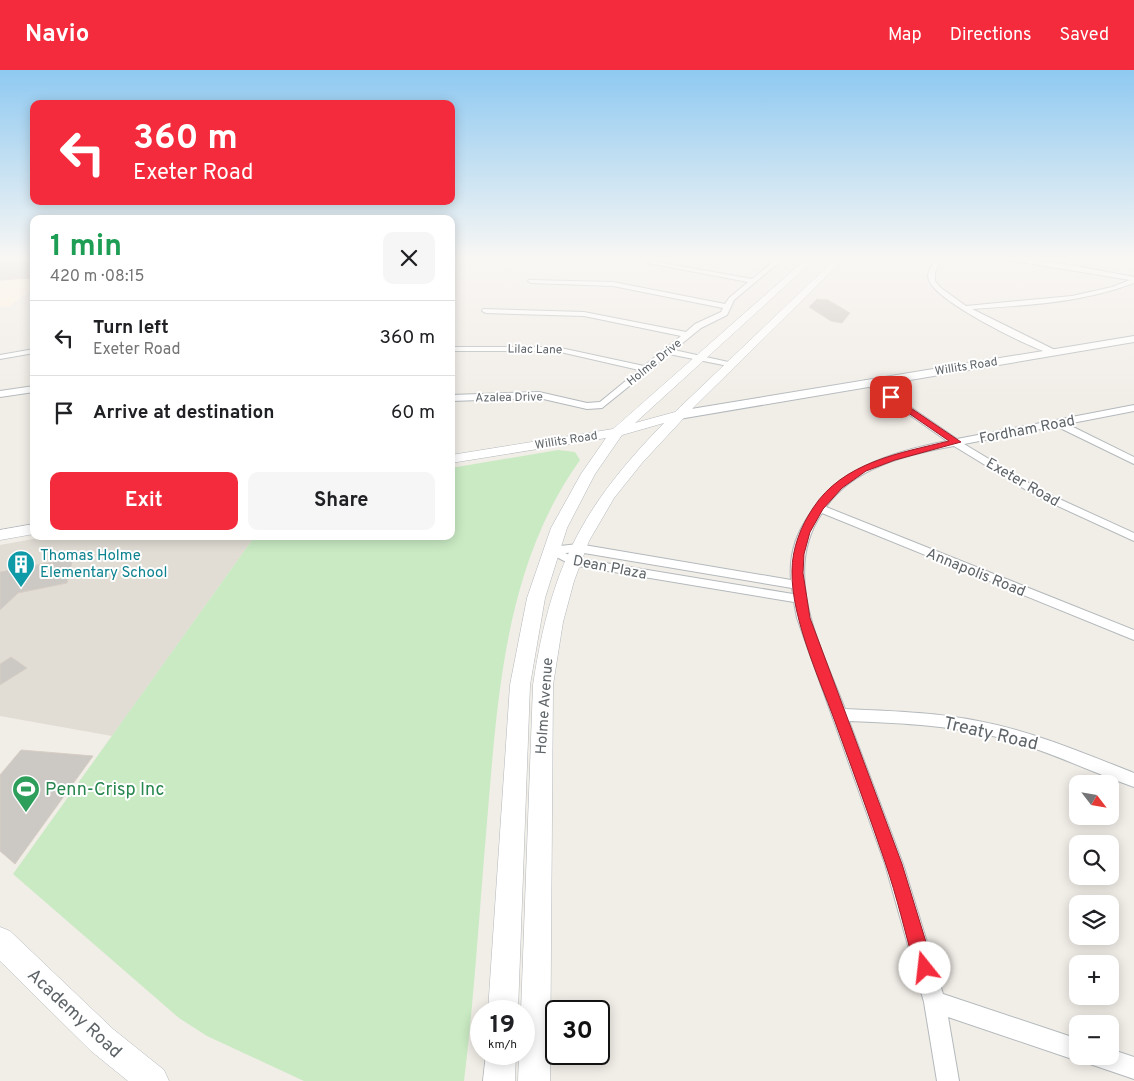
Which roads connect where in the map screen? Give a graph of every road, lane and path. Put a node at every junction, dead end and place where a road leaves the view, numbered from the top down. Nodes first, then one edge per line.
1 (726, 306) edge
2 (758, 306) edge
3 (791, 306) edge
4 (961, 306) edge
5 (982, 306) edge
6 (964, 308) junction
7 (486, 311) dead end
8 (688, 334) junction
9 (1134, 338) edge
10 (455, 348) edge
11 (668, 351) junction
12 (30, 352) edge
13 (1052, 352) junction
14 (0, 356) edge
15 (700, 358) junction
16 (730, 365) junction
17 (646, 369) junction
18 (868, 382) junction
19 (30, 390) edge
20 (0, 394) edge
21 (455, 398) edge
22 (595, 407) joint
23 (1134, 408) edge
24 (679, 415) junction
25 (1058, 423) junction
26 (622, 427) junction
27 (956, 442) junction
28 (455, 450) edge
29 (455, 458) edge
30 (1134, 461) edge
31 (818, 508) junction
32 (30, 521) edge
33 (0, 525) edge
34 (30, 530) edge
35 (0, 535) edge
36 (1134, 536) edge
37 (551, 551) junction
38 (575, 555) junction
39 (800, 592) junction
40 (1134, 636) edge
41 (841, 715) junction
42 (1134, 780) edge
43 (0, 941) edge
44 (504, 1000) edge
45 (935, 1002) junction
46 (1069, 1047) edge
47 (1119, 1063) edge
48 (500, 1065) edge
49 (1134, 1068) edge
50 (153, 1081) edge
51 (499, 1081) edge
52 (534, 1081) edge
53 (948, 1081) edge

1 - 8 street, Holme Drive
2 - 15 main road, Holme Avenue
3 - 16 main road, Holme Avenue
4 - 6 street
5 - 6 street
6 - 13 street
7 - 8 street
8 - 11 street, Holme Drive
9 - 13 street, Willits Road
10 - 17 street, Lilac Lane
11 - 15 street
11 - 17 street, Holme Drive
12 - 14 street
13 - 18 street, Willits Road
15 - 16 street
15 - 26 main road, Holme Avenue
16 - 24 main road, Holme Avenue
17 - 22 street, Holme Drive
18 - 24 street, Willits Road
18 - 27 street, Exeter Road
19 - 20 street
21 - 22 street, Azalea Drive
23 - 25 street, Fordham Road
24 - 26 main road, Willits Road
24 - 38 main road, Holme Avenue
25 - 27 street, Fordham Road
25 - 30 street
26 - 28 main road, Willits Road
26 - 29 main road, Willits Road
26 - 37 main road, Holme Avenue
27 - 31 street, Fordham Road
27 - 36 street, Exeter Road
31 - 39 street, Fordham Road
31 - 40 street, Annapolis Road
32 - 33 main road
34 - 35 main road
37 - 38 street, Dean Plaza
37 - 44 main road, Holme Avenue
38 - 39 street, Dean Plaza
38 - 52 main road, Holme Avenue
39 - 41 street, Fordham Road
41 - 42 street, Treaty Road
41 - 45 street, Fordham Road
43 - 50 main road, Academy Road
45 - 46 street
45 - 53 street, Fordham Road
47 - 49 street
48 - 51 main road

